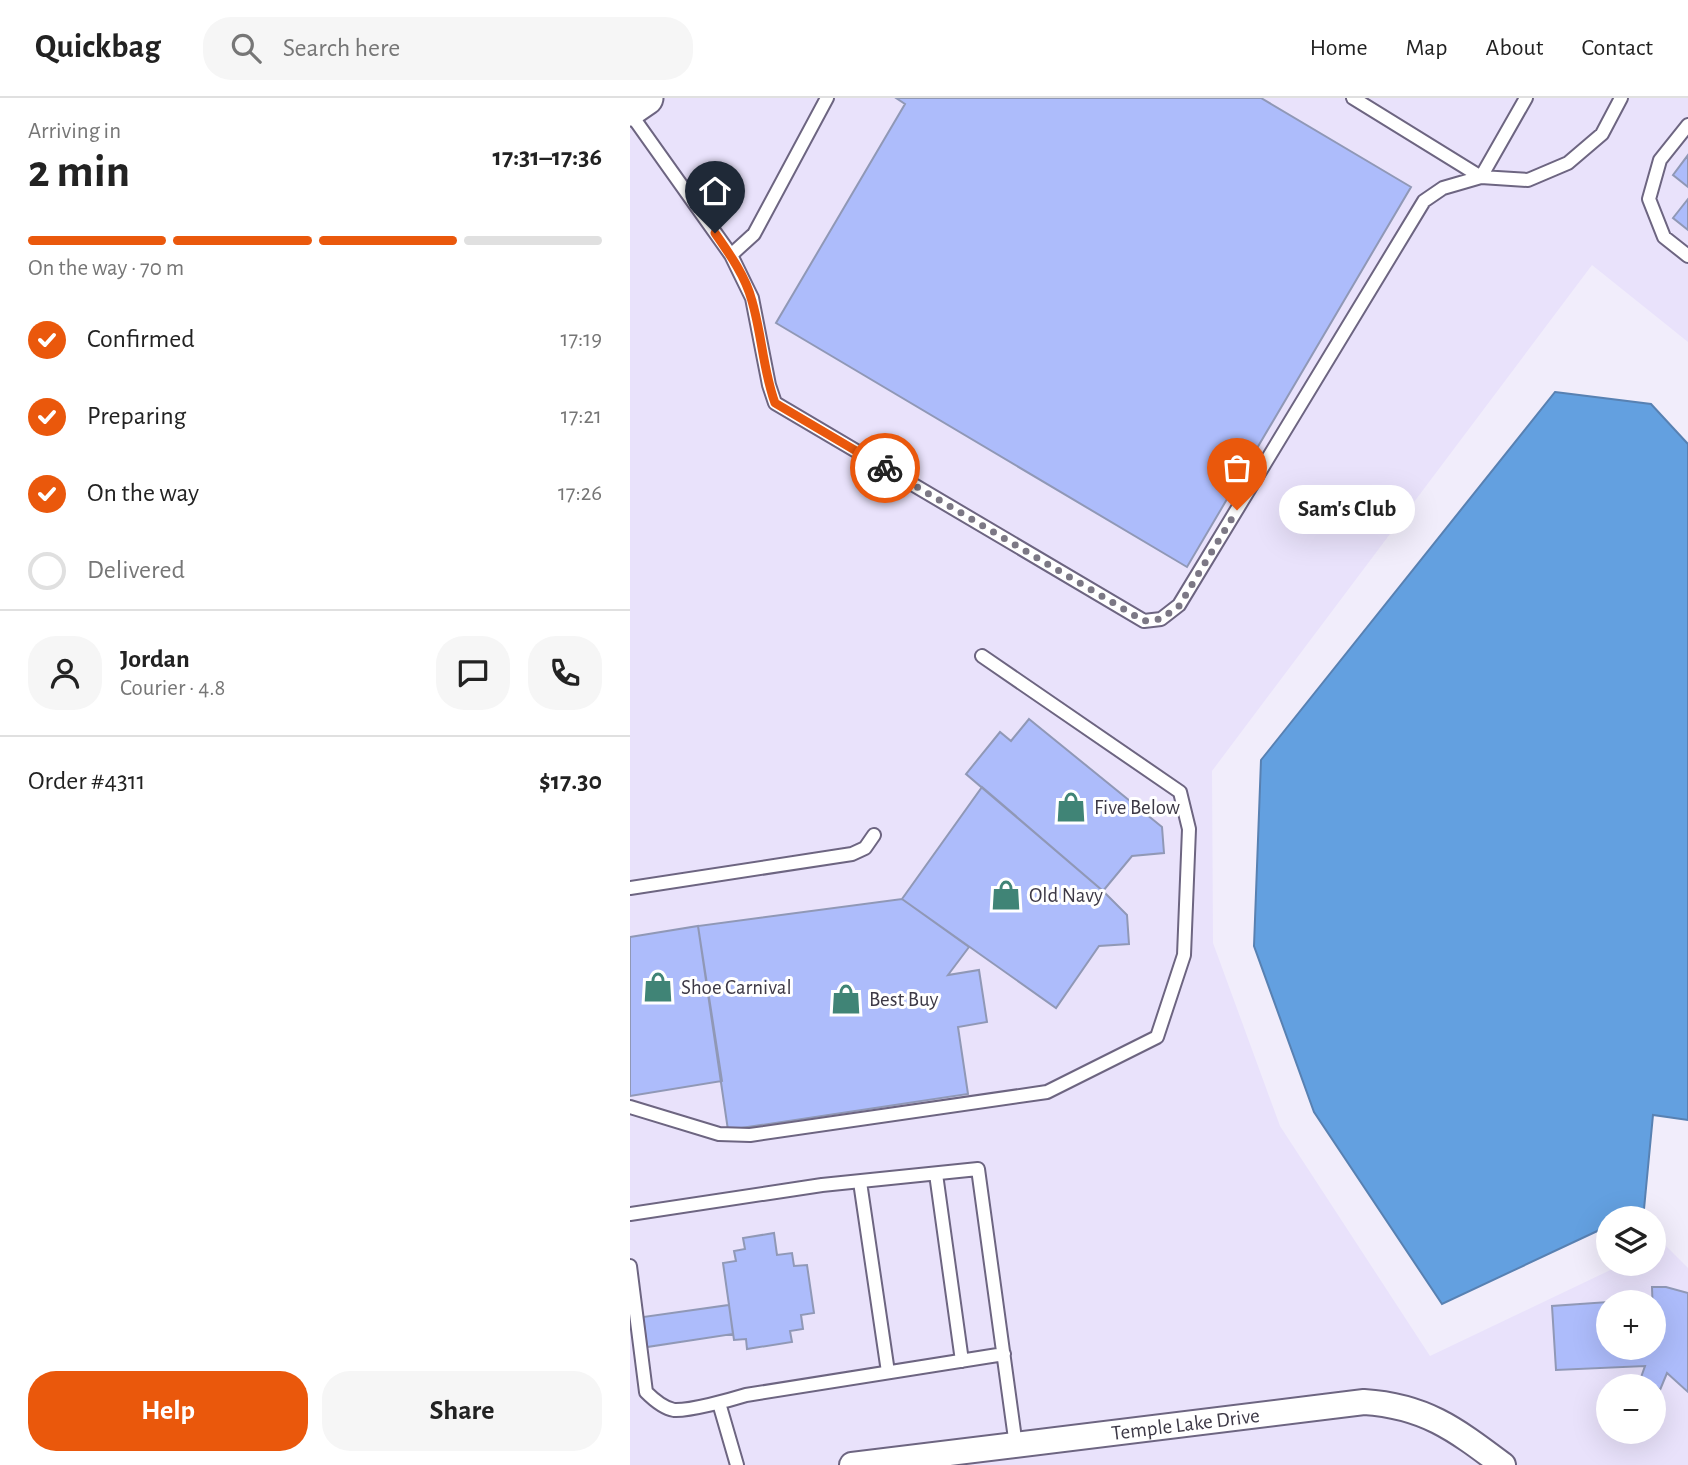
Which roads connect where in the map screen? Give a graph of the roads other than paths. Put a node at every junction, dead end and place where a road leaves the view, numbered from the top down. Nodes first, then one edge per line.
1 (646, 98) edge
2 (827, 98) edge
3 (1353, 98) edge
4 (1526, 98) edge
5 (1621, 98) edge
6 (630, 111) edge
7 (1688, 125) edge
8 (1481, 177) junction
9 (731, 255) junction
10 (1688, 256) edge
11 (982, 656) dead end
12 (874, 835) dead end
13 (630, 888) edge
14 (630, 1107) edge
15 (936, 1174) junction
16 (860, 1182) junction
17 (630, 1214) edge
18 (630, 1266) edge
19 (1004, 1354) junction
20 (962, 1361) junction
21 (888, 1372) junction
22 (719, 1403) junction
23 (1017, 1455) edge
24 (737, 1465) edge
25 (852, 1465) edge
26 (1503, 1465) edge

1 - 6 street
2 - 9 lane
3 - 8 lane
4 - 8 lane
5 - 8 lane
6 - 9 lane
7 - 10 lane
8 - 9 lane
11 - 14 lane
12 - 13 lane
15 - 16 lane
15 - 19 lane
15 - 20 lane
16 - 17 lane
16 - 21 lane
18 - 22 lane
19 - 20 lane
19 - 23 lane
20 - 21 lane
21 - 22 lane
22 - 24 lane
23 - 25 street, Temple Lake Drive
23 - 26 street, Temple Lake Drive

